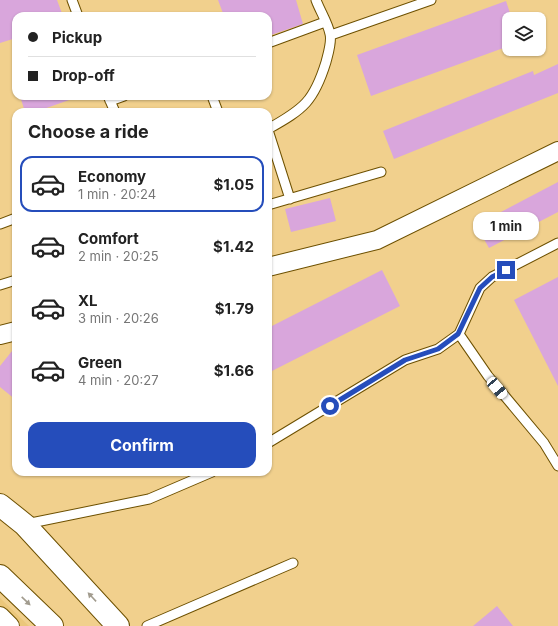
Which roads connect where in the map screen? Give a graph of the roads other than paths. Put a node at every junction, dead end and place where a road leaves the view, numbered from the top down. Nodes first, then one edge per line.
1 (72, 0) edge
2 (316, 0) edge
3 (431, 0) edge
4 (76, 12) edge
5 (325, 22) junction
6 (331, 35) junction
7 (272, 42) edge
8 (272, 127) edge
9 (272, 142) edge
10 (558, 151) edge
11 (381, 172) dead end
12 (290, 199) junction
13 (272, 205) edge
14 (12, 220) edge
15 (0, 224) edge
16 (558, 243) edge
17 (272, 266) edge
18 (12, 281) edge
19 (0, 285) edge
20 (12, 332) edge
21 (458, 334) junction
22 (0, 335) edge
23 (272, 441) edge
24 (558, 466) edge
25 (203, 476) edge
26 (0, 505) edge
27 (25, 524) junction
28 (293, 563) dead end
29 (0, 576) edge
30 (0, 616) edge
31 (10, 626) edge
32 (52, 626) edge
33 (118, 626) edge
34 (147, 626) edge

1 - 4 lane
2 - 5 lane
3 - 6 lane
5 - 6 lane
5 - 7 lane
6 - 8 lane
9 - 12 lane
10 - 17 street
11 - 12 lane
12 - 13 lane
14 - 15 lane
16 - 21 lane
18 - 19 lane
20 - 22 street
21 - 23 lane
21 - 24 lane
25 - 27 lane
26 - 27 main road
33 -> 27 main road
28 - 34 lane
29 -> 32 main road
30 - 31 street

